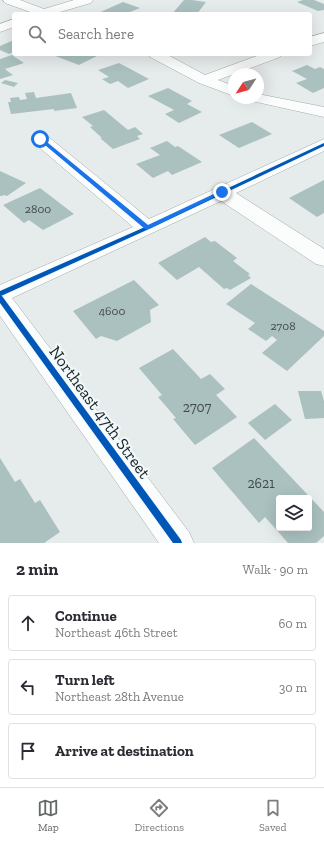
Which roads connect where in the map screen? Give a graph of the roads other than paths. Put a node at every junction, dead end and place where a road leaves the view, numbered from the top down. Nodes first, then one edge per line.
1 (9, 0) edge
2 (87, 0) edge
3 (37, 12) edge
4 (48, 12) edge
5 (12, 24) edge
6 (0, 28) edge
7 (324, 36) edge
8 (312, 41) edge
9 (159, 56) edge
10 (270, 56) edge
11 (204, 80) junction
12 (228, 89) edge
13 (264, 99) edge
14 (324, 112) edge
15 (40, 139) dead end
16 (324, 144) edge
17 (222, 192) junction
18 (147, 228) junction
19 (324, 259) edge
20 (0, 294) edge
21 (0, 298) edge
22 (178, 543) edge

1 - 3 street
2 - 4 street
5 - 6 street
7 - 8 street
9 - 11 street
10 - 11 street
11 - 12 street
13 - 14 street
15 - 18 street
16 - 17 street
17 - 18 street
17 - 19 street
18 - 20 street
21 - 22 street, Northeast 47th Street

